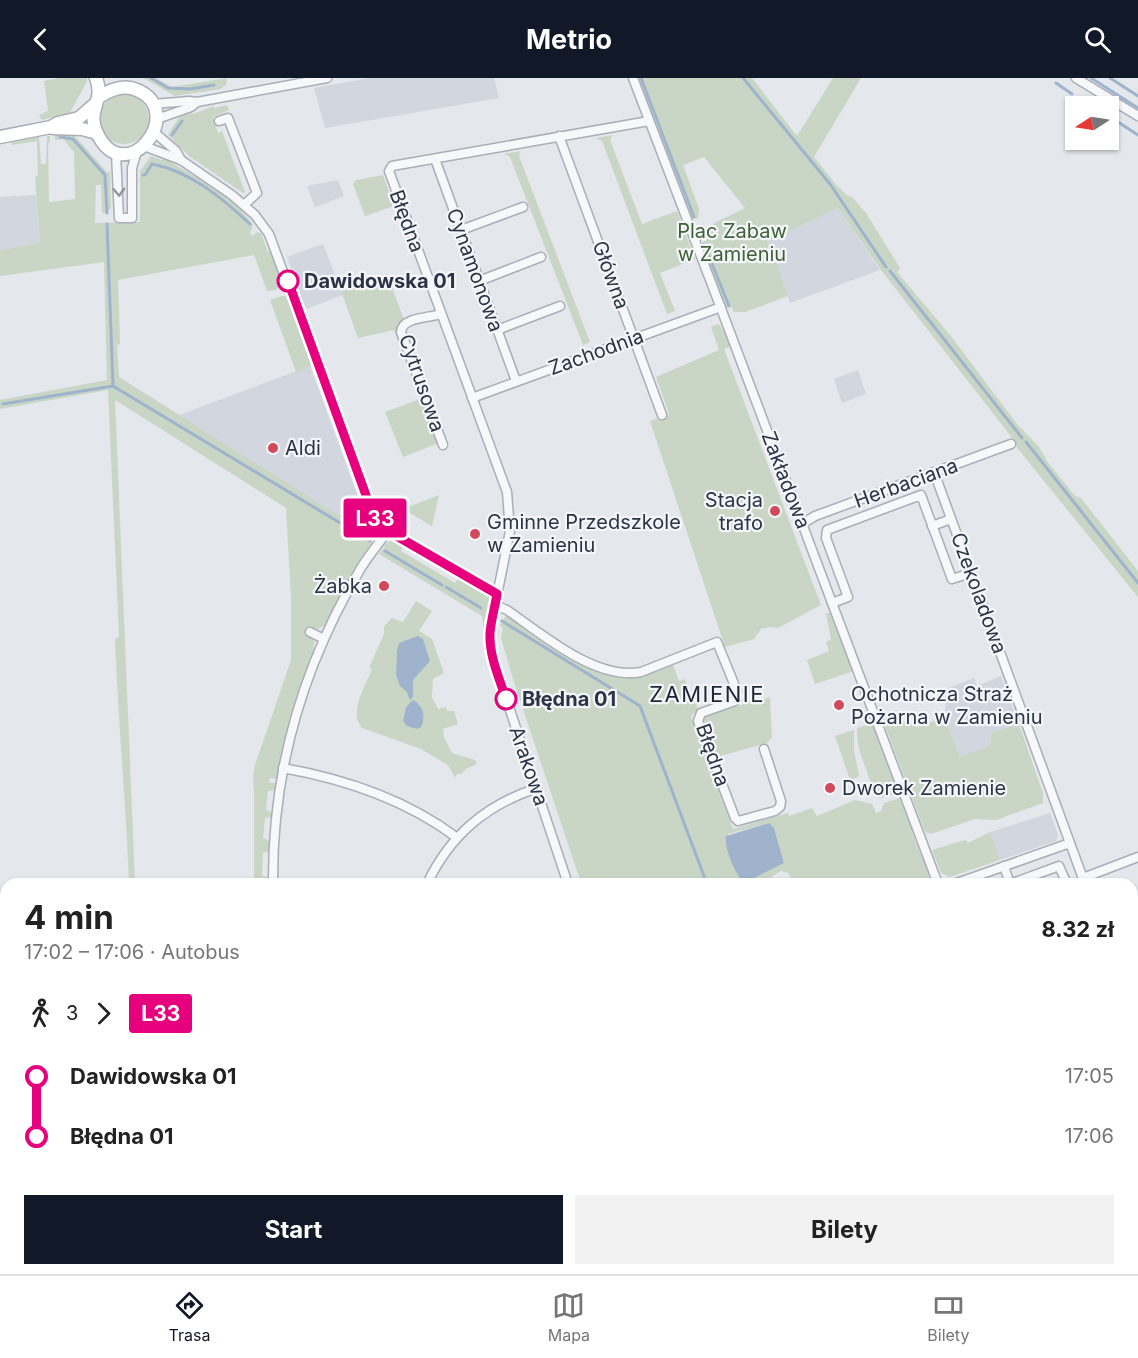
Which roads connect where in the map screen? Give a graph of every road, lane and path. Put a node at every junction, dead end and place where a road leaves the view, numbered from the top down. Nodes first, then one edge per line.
1 (96, 78) edge
2 (115, 78) edge
3 (327, 78) edge
4 (633, 78) edge
5 (1076, 78) edge
6 (126, 87) junction
7 (97, 101) junction
8 (197, 102) junction
9 (153, 104) junction
10 (1138, 116) edge
11 (157, 119) junction
12 (219, 121) dead end
13 (649, 121) junction
14 (51, 127) junction
15 (154, 132) junction
16 (97, 133) junction
17 (560, 136) junction
18 (0, 137) edge
19 (141, 148) junction
20 (116, 153) junction
21 (435, 159) junction
22 (182, 160) junction
23 (244, 205) junction
24 (523, 207) dead end
25 (461, 230) junction
26 (542, 257) dead end
27 (479, 281) junction
28 (560, 306) dead end
29 (721, 307) junction
30 (441, 314) junction
31 (497, 330) junction
32 (634, 338) junction
33 (516, 381) junction
34 (472, 398) junction
35 (662, 415) dead end
36 (1011, 444) dead end
37 (443, 445) dead end
38 (934, 472) junction
39 (951, 519) junction
40 (802, 524) junction
41 (932, 526) junction
42 (388, 531) junction
43 (971, 573) junction
44 (497, 594) junction
45 (832, 603) junction
46 (495, 605) junction
47 (310, 632) dead end
48 (324, 639) junction
49 (764, 749) dead end
50 (283, 768) junction
51 (537, 788) junction
52 (456, 837) junction
53 (1070, 843) junction
54 (1138, 857) edge
55 (1004, 866) junction
56 (273, 878) edge
57 (430, 878) edge
58 (566, 878) edge
59 (936, 878) edge
60 (971, 878) edge
61 (1008, 878) edge
62 (1026, 878) edge
63 (1064, 878) edge
64 (1083, 878) edge
65 (1089, 878) edge

1 - 7 street
2 - 6 street
3 - 8 street
4 - 13 street, Zakładowa
5 - 10 street
6 - 7 street
6 - 9 street
7 - 14 street
7 - 16 street
8 - 9 street
8 - 11 street
9 - 11 street
11 - 15 street
12 - 23 street
13 - 17 street, Błędna
13 - 29 street, Zakładowa
14 - 16 street
14 - 18 street
15 - 19 street
15 - 22 street
16 - 20 street
17 - 21 street, Błędna
17 - 32 street, Główna
19 - 20 street
20 -> 19 street
19 - 22 street
21 - 25 street, Cynamonowa
21 - 30 street, Błędna
22 - 23 street
23 - 42 street
24 - 25 street
25 - 27 street, Cynamonowa
26 - 27 street
27 - 31 street, Cynamonowa
28 - 31 street
29 - 32 street, Zachodnia
29 - 40 street, Zakładowa
30 - 34 street, Błędna
30 - 37 street, Cytrusowa
31 - 33 street, Cynamonowa
32 - 33 street, Zachodnia
32 - 35 street, Główna
33 - 34 street, Zachodnia
34 - 44 street, Błędna
36 - 38 street, Herbaciana
38 - 39 street, Czekoladowa
38 - 40 street, Herbaciana
39 - 41 street
39 - 43 street, Czekoladowa
40 - 45 street, Zakładowa
41 - 43 street
41 - 45 street
42 - 44 street
42 - 48 street
43 - 53 street, Czekoladowa
44 - 46 street, Arakowa
45 - 59 street, Zakładowa
46 - 49 street, Błędna
46 - 51 street, Arakowa
47 - 48 street
48 - 50 street
50 - 52 street
50 - 56 street
51 - 52 street
51 - 58 street, Arakowa
52 - 57 street
53 - 55 street
53 - 64 street, Czekoladowa
54 - 65 street
55 - 60 street
55 - 61 street
62 - 63 street

